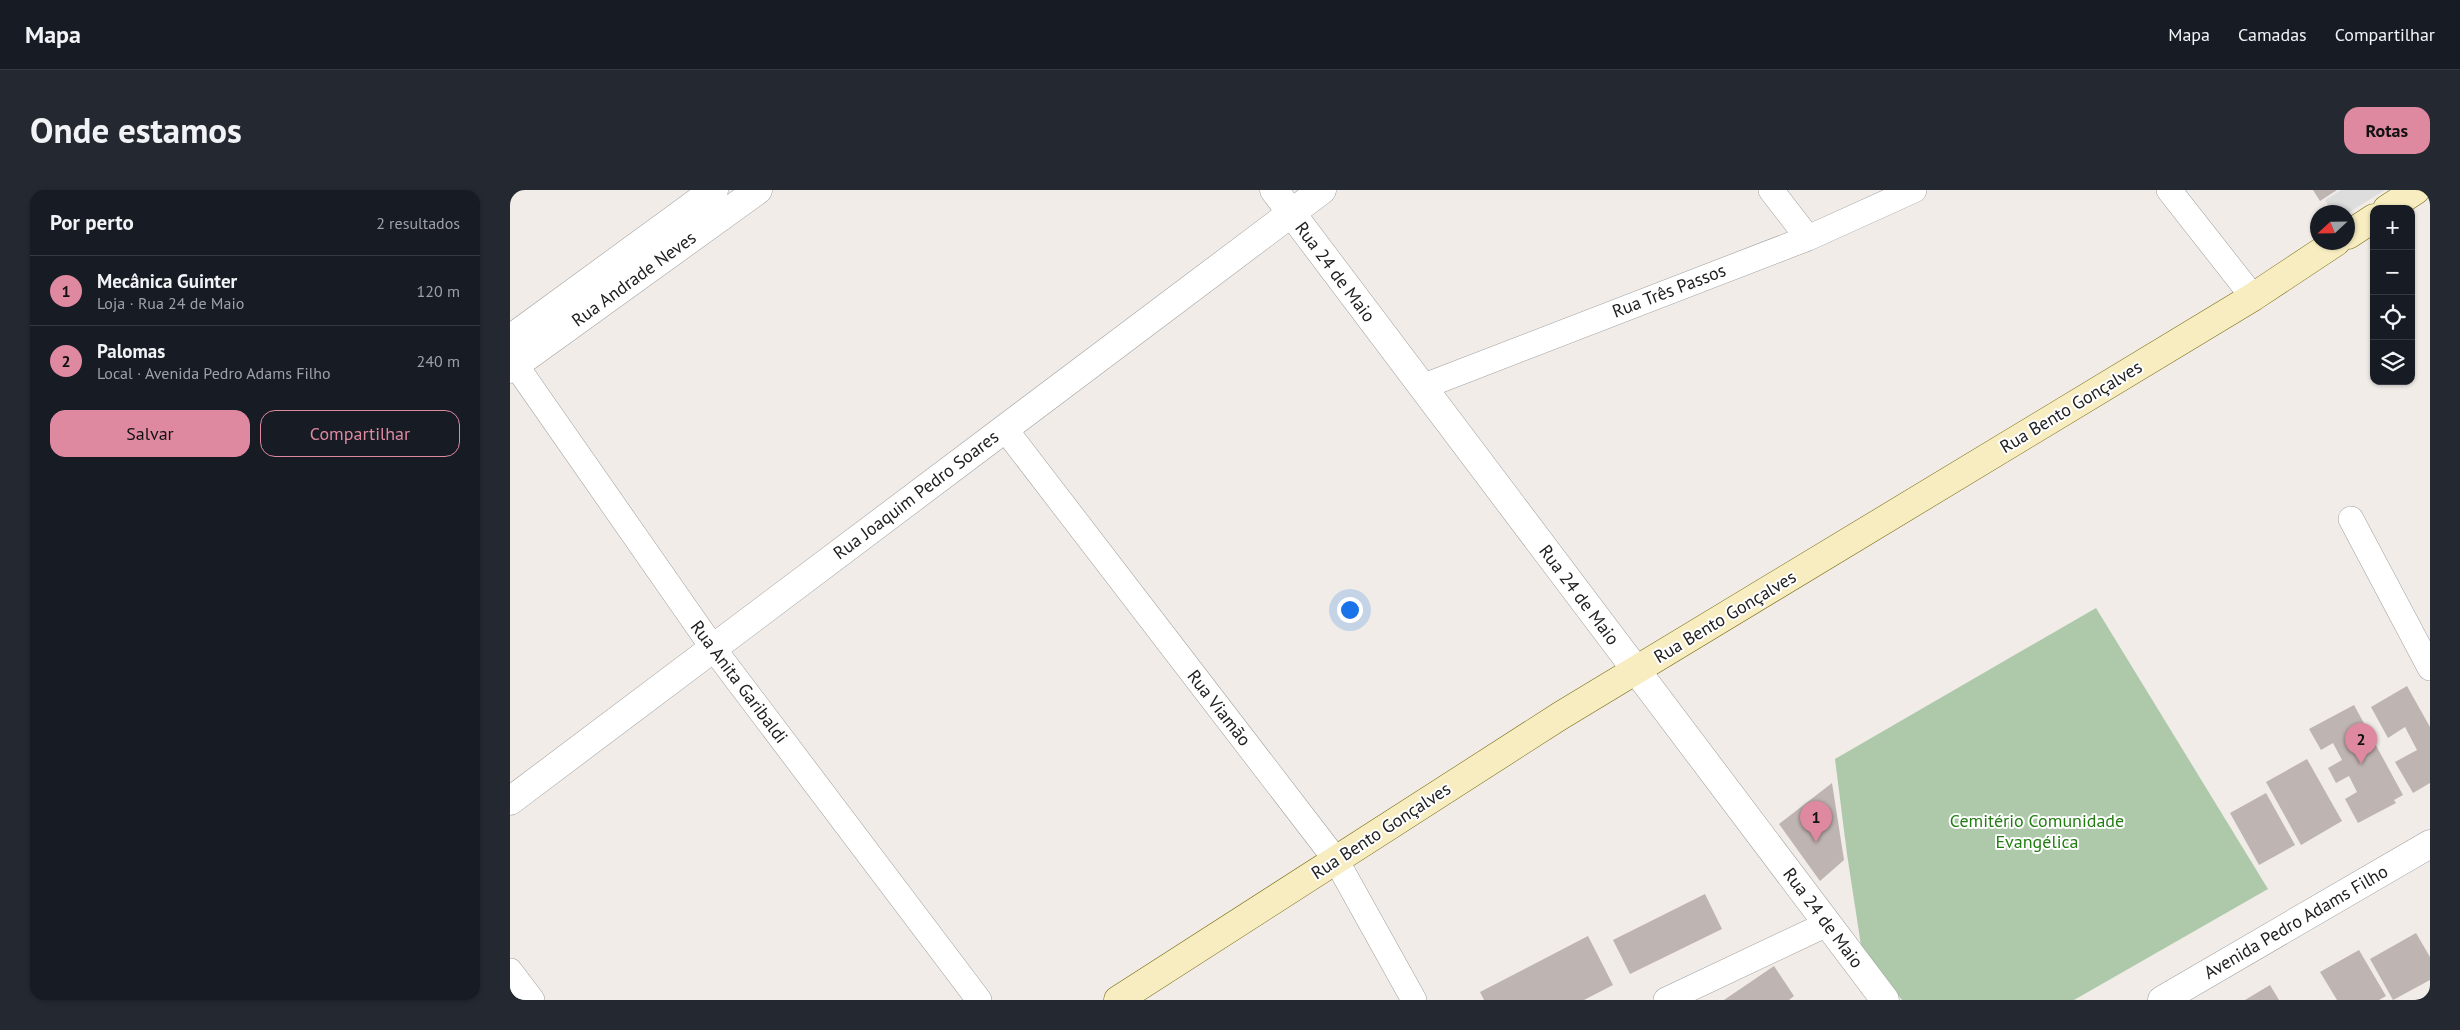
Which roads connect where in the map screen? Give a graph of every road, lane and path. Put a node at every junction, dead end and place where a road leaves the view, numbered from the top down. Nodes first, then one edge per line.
1 (714, 190) edge
2 (758, 190) edge
3 (1274, 190) edge
4 (1322, 190) edge
5 (1772, 190) edge
6 (1914, 190) edge
7 (2169, 190) edge
8 (2416, 190) edge
9 (2394, 205) edge
10 (1291, 213) junction
11 (2370, 221) edge
12 (2355, 230) edge
13 (1808, 238) junction
14 (2324, 250) edge
15 (2253, 297) junction
16 (511, 357) edge
17 (1422, 387) junction
18 (1005, 429) junction
19 (2351, 518) dead end
20 (713, 648) junction
21 (2430, 668) edge
22 (1636, 671) junction
23 (510, 801) edge
24 (2430, 844) edge
25 (1336, 860) junction
26 (1827, 924) junction
27 (510, 971) edge
28 (532, 1000) edge
29 (978, 1000) edge
30 (1118, 1000) edge
31 (1414, 1000) edge
32 (1666, 1000) edge
33 (1885, 1000) edge
34 (2162, 1000) edge

1 - 16 street, Rua Andrade Neves
2 - 16 street, Rua Andrade Neves
3 - 10 street, Rua 24 de Maio
4 - 10 street, Rua Joaquim Pedro Soares
5 - 13 street
6 - 13 street, Rua Três Passos
7 - 15 street
8 - 9 main road
10 - 17 street, Rua 24 de Maio
10 - 18 street, Rua Joaquim Pedro Soares
11 - 12 main road
13 - 17 street, Rua Três Passos
14 - 15 main road, Rua Bento Gonçalves
15 - 22 main road, Rua Bento Gonçalves
16 - 20 street, Rua Anita Garibaldi
17 - 22 street, Rua 24 de Maio
18 - 20 street, Rua Joaquim Pedro Soares
18 - 25 street, Rua Viamão
19 - 21 street
20 - 23 street, Rua Joaquim Pedro Soares
20 - 29 street, Rua Anita Garibaldi
22 - 25 main road, Rua Bento Gonçalves
22 - 26 street, Rua 24 de Maio
24 - 34 street, Avenida Pedro Adams Filho
25 - 30 main road, Rua Bento Gonçalves
25 - 31 street, Rua Viamão
26 - 32 street
26 - 33 street, Rua 24 de Maio
27 - 28 street

